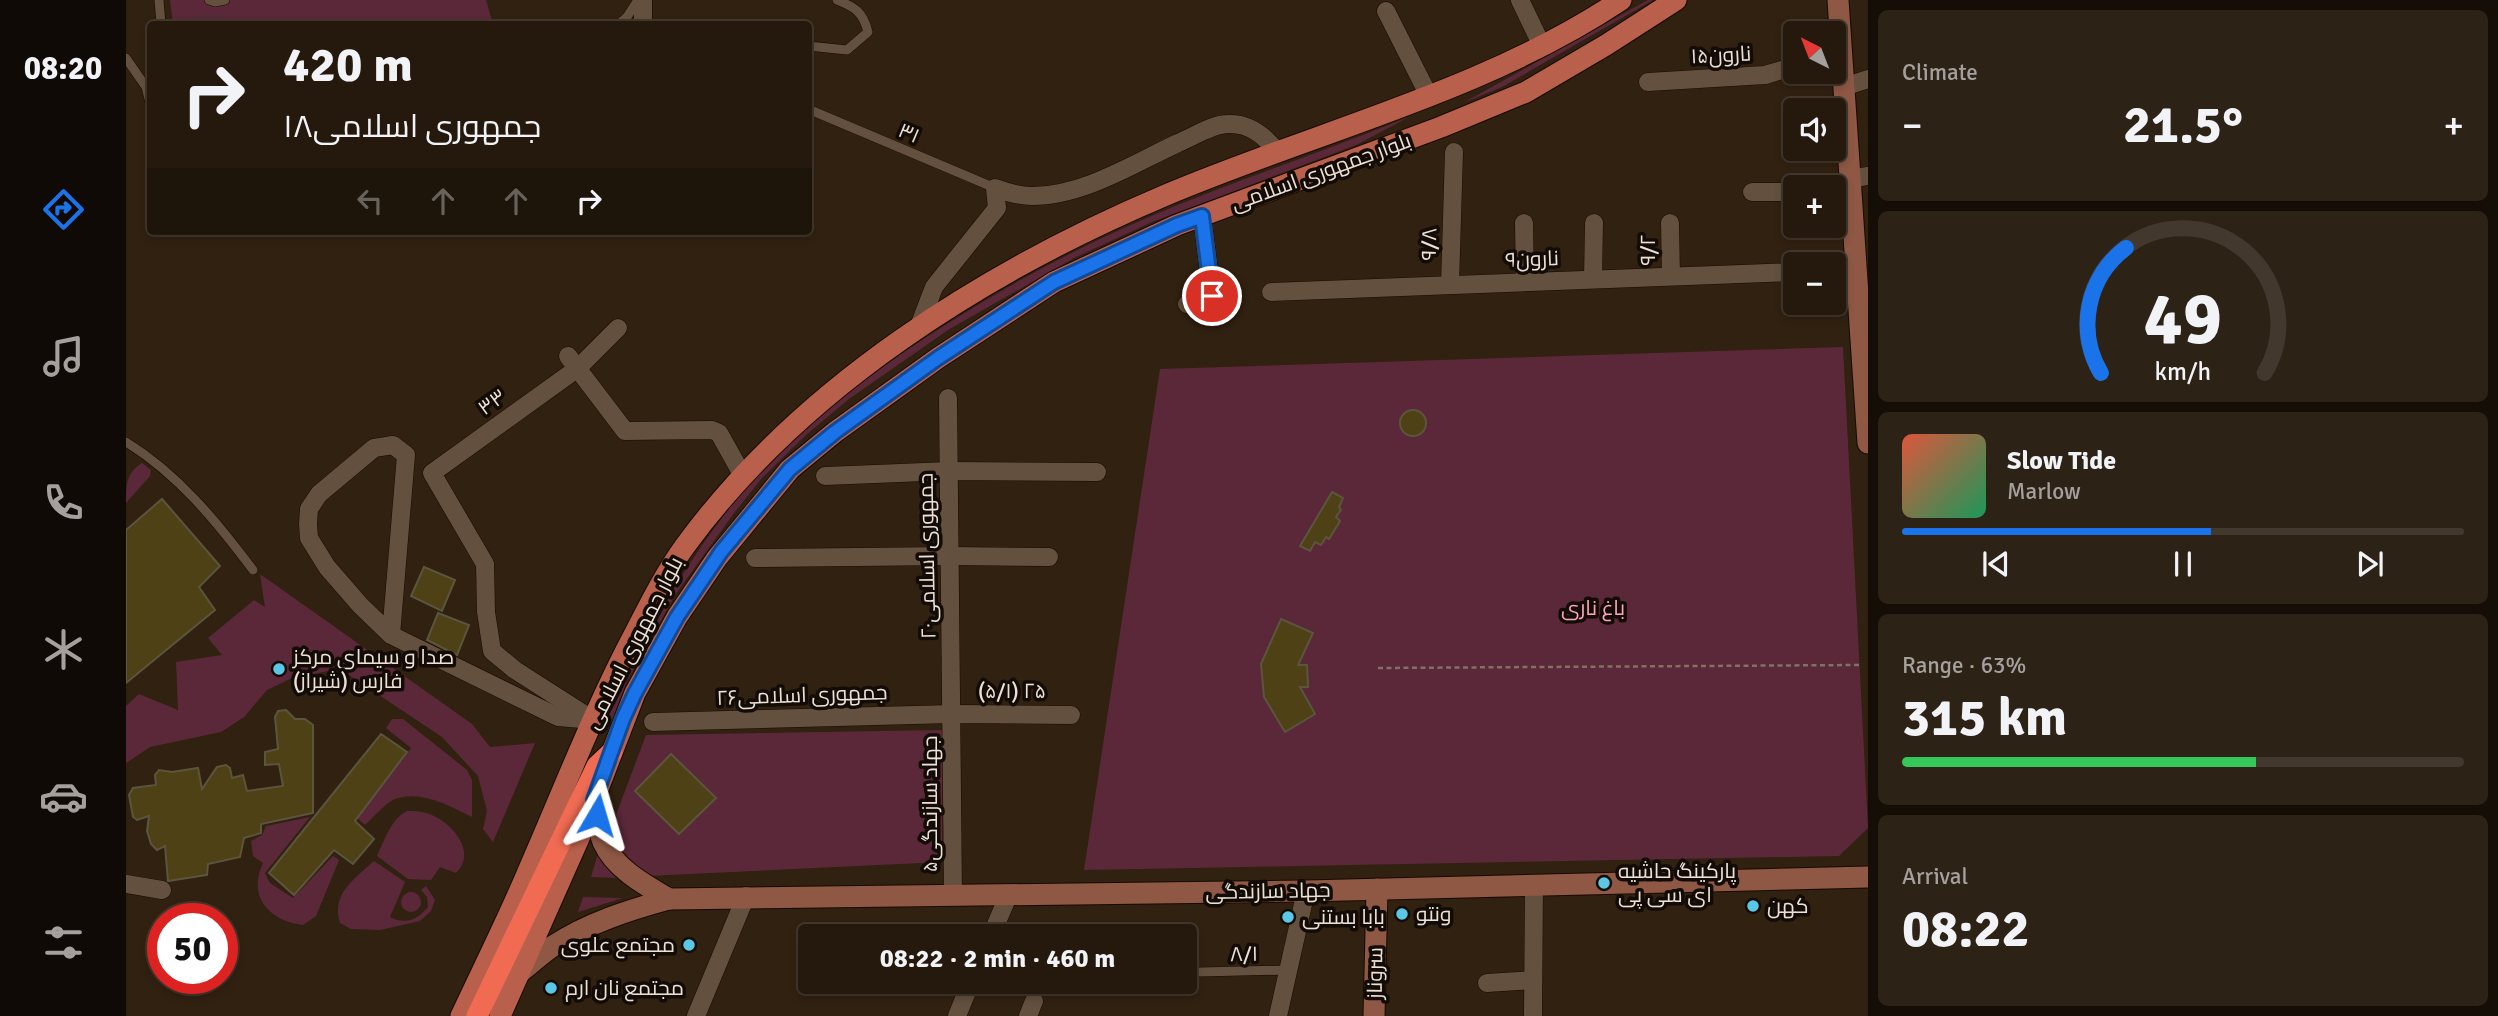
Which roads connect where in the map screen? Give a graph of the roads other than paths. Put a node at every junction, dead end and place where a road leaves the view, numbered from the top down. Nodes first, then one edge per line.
1 (159, 0) edge
2 (209, 0) edge
3 (225, 0) edge
4 (638, 0) edge
5 (643, 0) edge
6 (837, 0) edge
7 (1520, 0) edge
8 (1621, 0) edge
9 (1676, 0) edge
10 (1838, 0) edge
11 (1386, 11) dead end
12 (161, 21) edge
13 (622, 21) edge
14 (643, 21) edge
15 (1838, 21) edge
16 (812, 46) edge
17 (1542, 46) junction
18 (126, 58) edge
19 (1783, 70) edge
20 (1868, 79) edge
21 (1648, 82) dead end
22 (1842, 84) edge
23 (147, 91) edge
24 (1429, 96) junction
25 (1844, 96) junction
26 (1837, 98) edge
27 (812, 111) edge
28 (1441, 127) junction
29 (1277, 152) junction
30 (1454, 152) dead end
31 (1851, 185) edge
32 (995, 188) junction
33 (1752, 192) dead end
34 (1783, 192) edge
35 (1202, 216) junction
36 (1524, 223) dead end
37 (1594, 223) dead end
38 (1670, 223) dead end
39 (1861, 240) edge
40 (1846, 270) edge
41 (1856, 270) junction
42 (1783, 272) edge
43 (1671, 276) junction
44 (1592, 279) junction
45 (1525, 282) junction
46 (1450, 285) junction
47 (1271, 292) dead end
48 (1187, 304) dead end
49 (618, 328) dead end
50 (918, 329) junction
51 (573, 362) junction
52 (948, 398) dead end
53 (1868, 431) edge
54 (126, 442) edge
55 (949, 471) junction
56 (1097, 472) dead end
57 (743, 476) junction
58 (825, 476) dead end
59 (950, 556) junction
60 (1049, 557) dead end
61 (755, 558) dead end
62 (253, 570) dead end
63 (391, 635) junction
64 (952, 714) junction
65 (1071, 715) dead end
66 (593, 720) junction
67 (653, 722) dead end
68 (612, 752) junction
69 (594, 800) junction
70 (1868, 877) edge
71 (126, 884) edge
72 (1534, 885) junction
73 (1377, 889) junction
74 (162, 890) dead end
75 (1306, 891) junction
76 (953, 894) junction
77 (1009, 894) junction
78 (746, 896) junction
79 (668, 899) junction
80 (996, 924) edge
81 (1288, 970) junction
82 (1200, 972) dead end
83 (519, 973) junction
84 (1533, 980) junction
85 (1487, 983) dead end
86 (966, 994) edge
87 (461, 1016) edge
88 (477, 1016) edge
89 (500, 1016) edge
90 (696, 1016) edge
91 (957, 1016) edge
92 (1278, 1016) edge
93 (1374, 1016) edge
94 (1533, 1016) edge

1 - 12 lane
2 - 3 lane
4 - 13 lane
5 - 14 street
6 - 16 lane
7 - 17 street
8 - 17 main road, بلوار جمهوری اسلامی
9 - 28 main road, بلوار جمهوری اسلامی
10 - 15 main road
11 - 24 street
17 - 24 main road, بلوار جمهوری اسلامی
18 - 23 lane
19 - 21 street, نارون۱۵
20 - 25 street
22 - 25 main road
24 - 28 main road
24 - 29 main road, بلوار جمهوری اسلامی
25 - 26 street
25 - 31 main road
27 - 32 lane, ۳۱
28 - 35 main road, بلوار جمهوری اسلامی
29 - 32 street
29 - 50 main road, بلوار جمهوری اسلامی
30 - 46 street, ۹/۸
31 - 39 main road
32 - 50 street
33 - 34 street
35 - 48 street
35 - 68 main road, بلوار جمهوری اسلامی
36 - 45 street
37 - 44 street
38 - 43 street, ۹/۲
39 - 41 main road
40 - 41 street
41 - 53 main road
42 - 43 street, نارون۹
43 - 44 street, نارون۹
44 - 45 street, نارون۹
45 - 46 street, نارون۹
46 - 47 street, نارون۹
49 - 51 street, ۳۳
50 - 57 main road, بلوار جمهوری اسلامی
51 - 57 street
51 - 66 street, ۳۳
52 - 55 street, جمهوری اسلامی۲۰
54 - 62 lane
55 - 56 street
55 - 58 street
55 - 59 street, جمهوری اسلامی۲۰
57 - 66 main road, بلوار جمهوری اسلامی
59 - 60 street
59 - 61 street
59 - 64 street, جمهوری اسلامی۲۰
63 - 63 street
63 - 66 street
64 - 65 street, (۵/۱) ۲۵
64 - 67 street, جمهوری اسلامی۲۶
64 - 76 street, جهاد سازندگی۵
66 - 87 main road, بلوار جمهوری اسلامی
68 - 69 main road, بلوار جمهوری اسلامی
68 - 88 highway
69 - 79 main road
69 - 83 main road, بلوار جمهوری اسلامی
70 - 72 main road, جهاد سازندگی
71 - 74 street
72 - 73 main road, جهاد سازندگی
72 - 84 street
73 - 75 main road, جهاد سازندگی
73 - 93 main road, سروناز
75 - 77 main road, جهاد سازندگی
75 - 81 street
76 - 77 main road, جهاد سازندگی
76 - 78 main road, جهاد سازندگی
77 - 80 street
78 - 79 main road, جهاد سازندگی
78 - 90 street
79 - 83 main road, جهاد سازندگی
81 - 82 lane, ۸/۱
81 - 92 street
83 - 89 main road, بلوار جمهوری اسلامی
84 - 85 street
84 - 94 street
86 - 91 street

